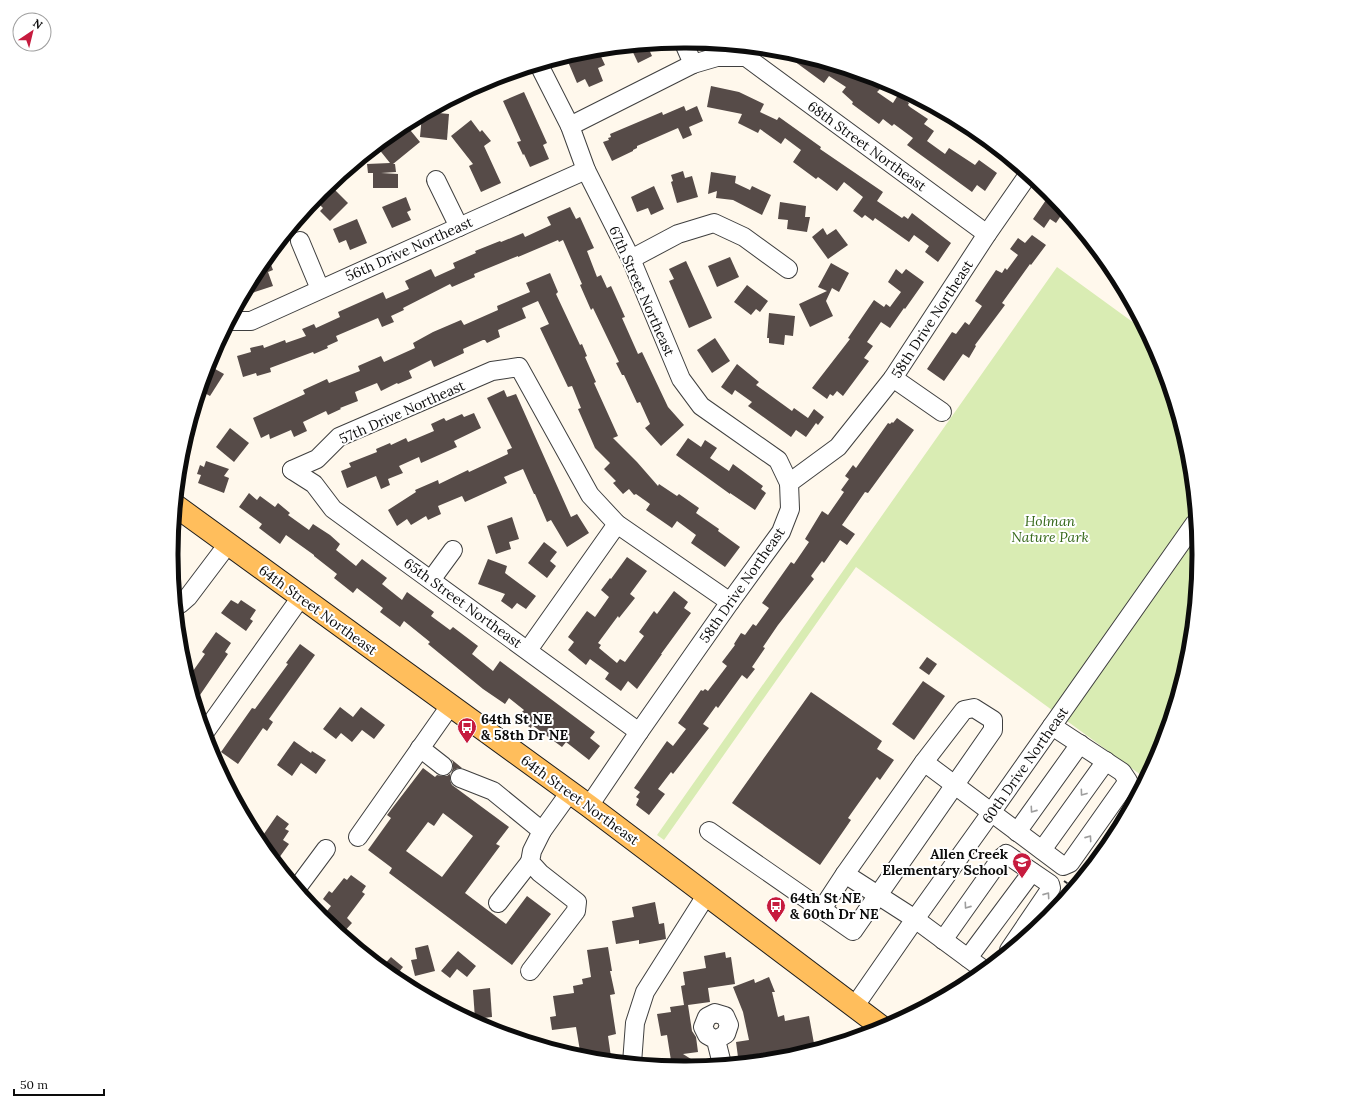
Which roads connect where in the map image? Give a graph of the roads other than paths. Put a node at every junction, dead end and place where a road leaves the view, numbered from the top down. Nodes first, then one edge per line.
1 (686, 48) edge
2 (693, 64) junction
3 (541, 69) edge
4 (570, 126) junction
5 (586, 170) junction
6 (1025, 179) edge
7 (436, 180) dead end
8 (458, 227) junction
9 (987, 234) junction
10 (300, 242) dead end
11 (630, 259) junction
12 (788, 269) dead end
13 (320, 290) junction
14 (236, 321) edge
15 (893, 378) junction
16 (942, 412) dead end
17 (292, 470) joint
18 (789, 483) junction
19 (181, 510) edge
20 (617, 524) junction
21 (1191, 529) edge
22 (228, 544) junction
23 (453, 550) dead end
24 (431, 580) junction
25 (301, 597) junction
26 (730, 602) junction
27 (181, 603) edge
28 (528, 650) junction
29 (450, 706) junction
30 (1052, 726) junction
31 (209, 727) edge
32 (639, 732) junction
33 (1080, 744) junction
34 (420, 748) junction
35 (1106, 761) junction
36 (924, 762) junction
37 (443, 766) dead end
38 (460, 778) dead end
39 (1135, 784) edge
40 (954, 785) junction
41 (570, 792) junction
42 (589, 806) junction
43 (991, 813) junction
44 (542, 831) junction
45 (710, 831) dead end
46 (1017, 832) junction
47 (358, 837) dead end
48 (326, 849) dead end
49 (1042, 850) junction
50 (530, 862) junction
51 (1032, 872) junction
52 (845, 874) junction
53 (300, 884) edge
54 (707, 894) junction
55 (878, 895) junction
56 (498, 903) dead end
57 (822, 909) junction
58 (914, 919) junction
59 (1019, 935) edge
60 (943, 940) junction
61 (968, 958) junction
62 (979, 966) edge
63 (530, 972) dead end
64 (854, 1007) junction
65 (876, 1023) edge
66 (716, 1040) dead end
67 (632, 1058) edge
68 (721, 1060) edge

1 - 2 street
2 - 4 street
2 - 9 street, 68th Street Northeast
3 - 4 street, 67th Street Northeast
4 - 5 street, 67th Street Northeast
5 - 8 street, 56th Drive Northeast
5 - 11 street, 67th Street Northeast
6 - 9 street, 58th Drive Northeast
7 - 8 street
8 - 13 street, 56th Drive Northeast
9 - 15 street, 58th Drive Northeast
10 - 13 street
11 - 12 street
11 - 18 street, 67th Street Northeast
13 - 14 street, 56th Drive Northeast
15 - 16 street
15 - 18 street, 58th Drive Northeast
17 - 20 street, 57th Drive Northeast
17 - 24 street, 65th Street Northeast
18 - 26 street, 58th Drive Northeast
19 - 22 main road, 64th Street Northeast
20 - 26 street
20 - 28 street
21 - 30 street, 60th Drive Northeast
22 - 25 main road, 64th Street Northeast
22 - 27 street
23 - 24 street
24 - 28 street, 65th Street Northeast
25 - 29 main road, 64th Street Northeast
25 - 31 street
26 - 32 street, 58th Drive Northeast
28 - 32 street, 65th Street Northeast
29 - 34 street
29 - 41 main road, 64th Street Northeast
30 - 33 street
30 - 43 street, 60th Drive Northeast
32 - 42 street, 58th Drive Northeast
33 - 35 street
33 -> 46 street
34 - 37 street
34 - 47 street
35 - 39 street
35 -> 49 street
36 - 40 street
36 - 40 street
36 - 52 street
38 - 44 street
49 -> 39 street
40 - 43 street
40 - 55 street
41 - 42 main road, 64th Street Northeast
41 - 44 street
42 - 54 main road, 64th Street Northeast
43 - 46 street
43 - 58 street, 60th Drive Northeast
44 - 50 street
45 - 57 street
46 - 49 street
48 - 53 street
50 - 56 street
50 - 63 street
59 -> 51 street
51 -> 60 street
51 - 61 street
52 - 55 street
52 - 57 street
54 - 64 main road, 64th Street Northeast
54 - 67 street
55 - 57 street
55 - 58 street
58 - 60 street
58 - 64 street, 60th Drive Northeast
60 - 61 street
61 - 62 street
64 - 65 main road, 64th Street Northeast
66 - 68 street

